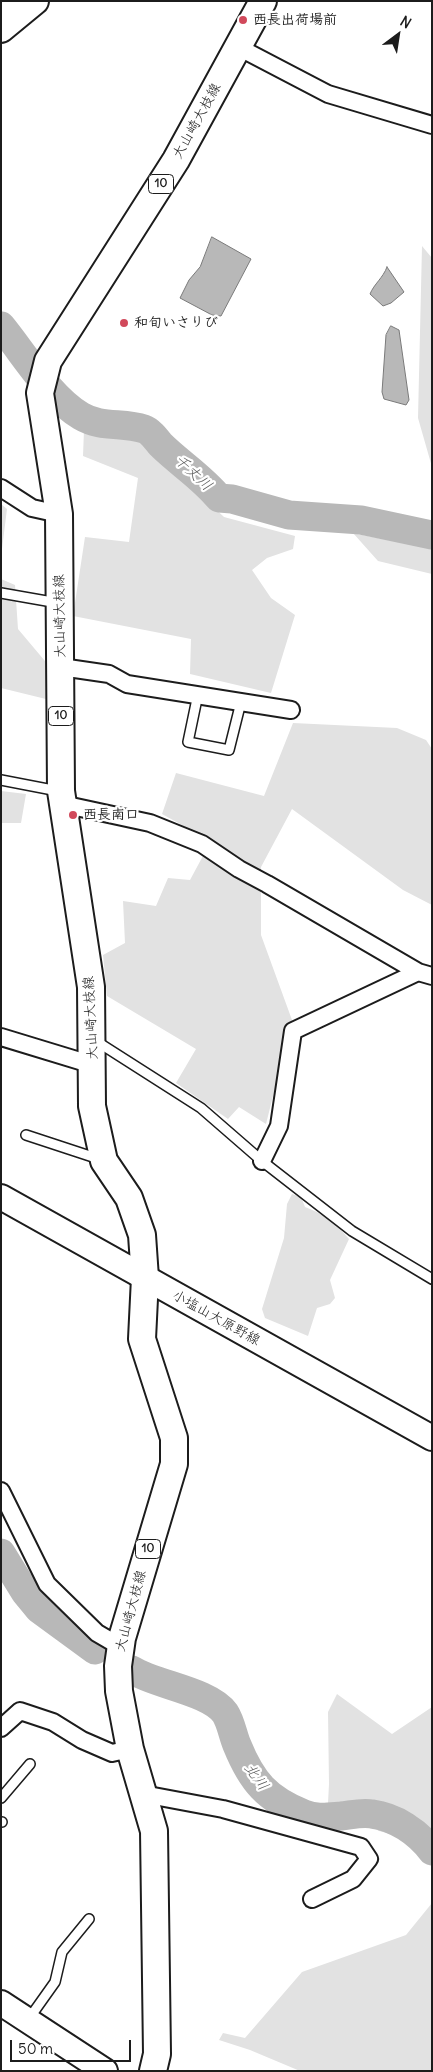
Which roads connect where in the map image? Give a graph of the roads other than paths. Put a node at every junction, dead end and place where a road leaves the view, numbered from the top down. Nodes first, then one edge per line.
1 (35, 1) edge
2 (263, 1) edge
3 (1, 29) edge
4 (238, 47) junction
5 (432, 125) edge
6 (1, 488) edge
7 (59, 514) junction
8 (1, 594) edge
9 (60, 604) junction
10 (61, 668) junction
11 (198, 694) junction
12 (241, 702) junction
13 (291, 710) dead end
14 (1, 780) edge
15 (62, 798) junction
16 (425, 974) edge
17 (1, 1037) edge
18 (91, 1038) junction
19 (93, 1065) junction
20 (26, 1135) dead end
21 (104, 1161) junction
22 (262, 1161) junction
23 (1, 1197) edge
24 (145, 1278) junction
25 (432, 1279) edge
26 (432, 1438) edge
27 (1, 1490) edge
28 (121, 1647) junction
29 (1, 1728) edge
30 (130, 1749) junction
31 (30, 1764) dead end
32 (143, 1794) junction
33 (1, 1798) edge
34 (312, 1899) dead end
35 (89, 1920) dead end
36 (1, 2003) edge
37 (28, 2021) junction
38 (105, 2071) edge
39 (153, 2071) edge

1 - 3 main road
2 - 4 main road, 大山崎大枝線 / 10
4 - 5 street
4 - 7 main road, 大山崎大枝線 / 10
6 - 7 street
7 - 9 main road, 大山崎大枝線 / 10
8 - 9 lane
9 - 10 main road, 大山崎大枝線 / 10
10 - 11 street
10 - 15 main road, 大山崎大枝線 / 10
11 - 12 street
11 - 12 lane
12 - 13 street
14 - 15 lane
15 - 16 street
15 - 18 main road, 大山崎大枝線 / 10
16 - 22 street
17 - 19 street
18 - 19 main road, 大山崎大枝線 / 10
18 - 22 lane
19 - 21 main road, 大山崎大枝線 / 10
20 - 21 lane
21 - 24 main road, 大山崎大枝線 / 10
22 - 25 lane
23 - 24 main road, 小塩山大原野線
24 - 26 main road, 小塩山大原野線
24 - 28 main road, 大山崎大枝線 / 10
27 - 28 street
28 - 30 main road, 大山崎大枝線 / 10
29 - 30 street
30 - 32 main road, 大山崎大枝線 / 10
31 - 33 lane
32 - 34 street
32 - 39 main road, 大山崎大枝線 / 10
35 - 37 lane
36 - 37 main road
37 - 38 main road

